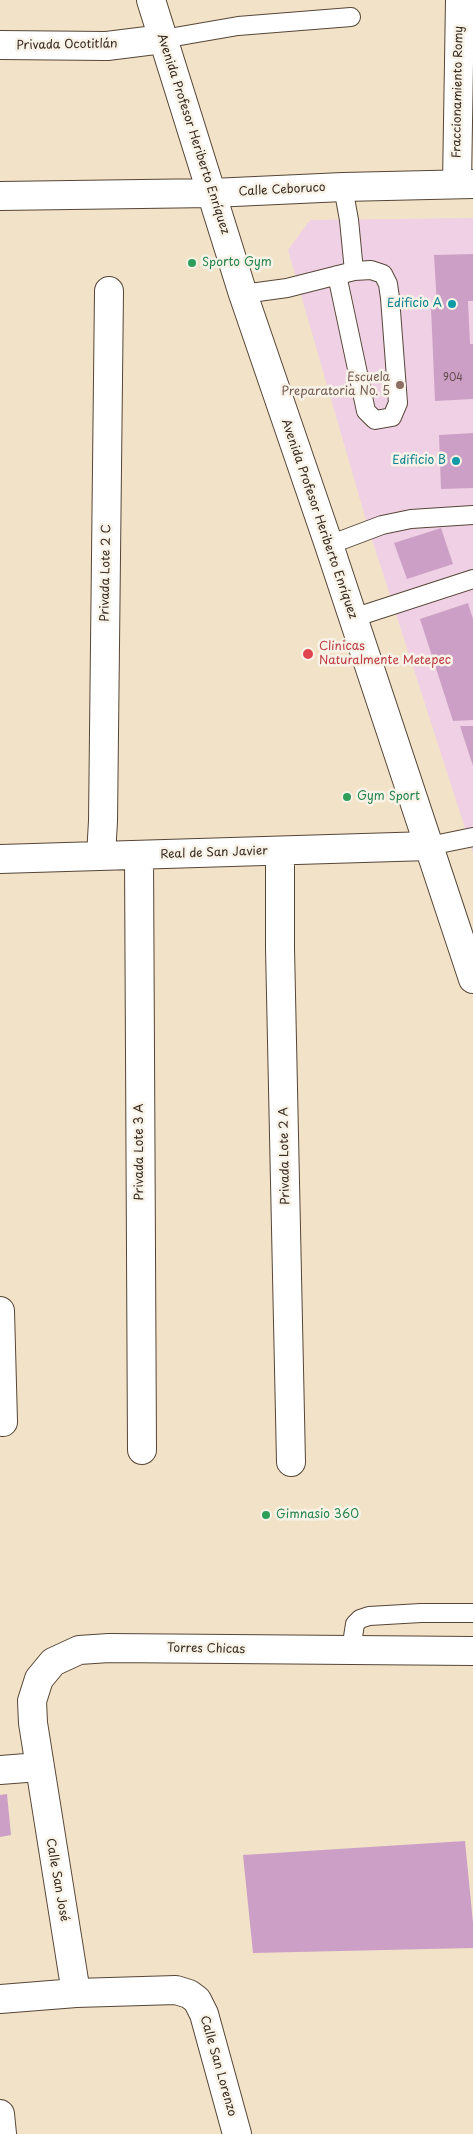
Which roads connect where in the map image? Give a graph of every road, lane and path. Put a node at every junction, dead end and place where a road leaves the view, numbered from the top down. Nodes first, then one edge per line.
1 (151, 0) edge
2 (460, 0) edge
3 (351, 17) dead end
4 (163, 39) junction
5 (0, 45) edge
6 (465, 184) edge
7 (343, 187) junction
8 (212, 193) junction
9 (0, 196) edge
10 (346, 273) junction
11 (109, 291) dead end
12 (243, 294) junction
13 (473, 515) edge
14 (329, 545) junction
15 (473, 579) edge
16 (353, 618) junction
17 (473, 836) edge
18 (429, 846) junction
19 (280, 851) junction
20 (139, 855) junction
21 (101, 856) junction
22 (0, 859) edge
23 (472, 974) edge
24 (0, 1311) edge
25 (3, 1422) dead end
26 (142, 1450) dead end
27 (292, 1462) dead end
28 (473, 1613) edge
29 (351, 1650) junction
30 (473, 1651) edge
31 (39, 1767) junction
32 (0, 1770) edge
33 (76, 1993) junction
34 (0, 1999) edge
35 (0, 2114) edge
36 (2, 2134) edge
37 (237, 2134) edge

1 - 4 street, Avenida Profesor Heriberto Enríquez
2 - 6 street, Fraccionamiento Romy
3 - 4 lane
4 - 5 street, Privada Ocotitlán
4 - 8 street, Avenida Profesor Heriberto Enríquez
6 - 7 street, Calle Ceboruco
7 - 8 street, Calle Ceboruco
7 - 10 lane
8 - 9 street, Calle Ceboruco
8 - 12 street, Avenida Profesor Heriberto Enríquez
10 - 10 lane
10 - 12 lane
11 - 21 street, Privada Lote 2 C
12 - 14 street, Avenida Profesor Heriberto Enríquez
13 - 14 lane
14 - 16 street, Avenida Profesor Heriberto Enríquez
15 - 16 lane
16 - 18 street, Avenida Profesor Heriberto Enríquez
17 - 18 lane
18 - 19 street, Real de San Javier
18 - 23 street, Avenida Profesor Heriberto Enríquez
19 - 20 street, Real de San Javier
19 - 27 street, Privada Lote 2 A
20 - 21 street, Real de San Javier
20 - 26 street, Privada Lote 3 A
21 - 22 street, Real de San Javier
24 - 25 street
28 - 29 lane
29 - 30 street, Torres Chicas
29 - 31 street, Torres Chicas
31 - 32 street
31 - 33 street, Calle San José
33 - 34 street
33 - 37 street, Calle San Lorenzo
35 - 36 street

